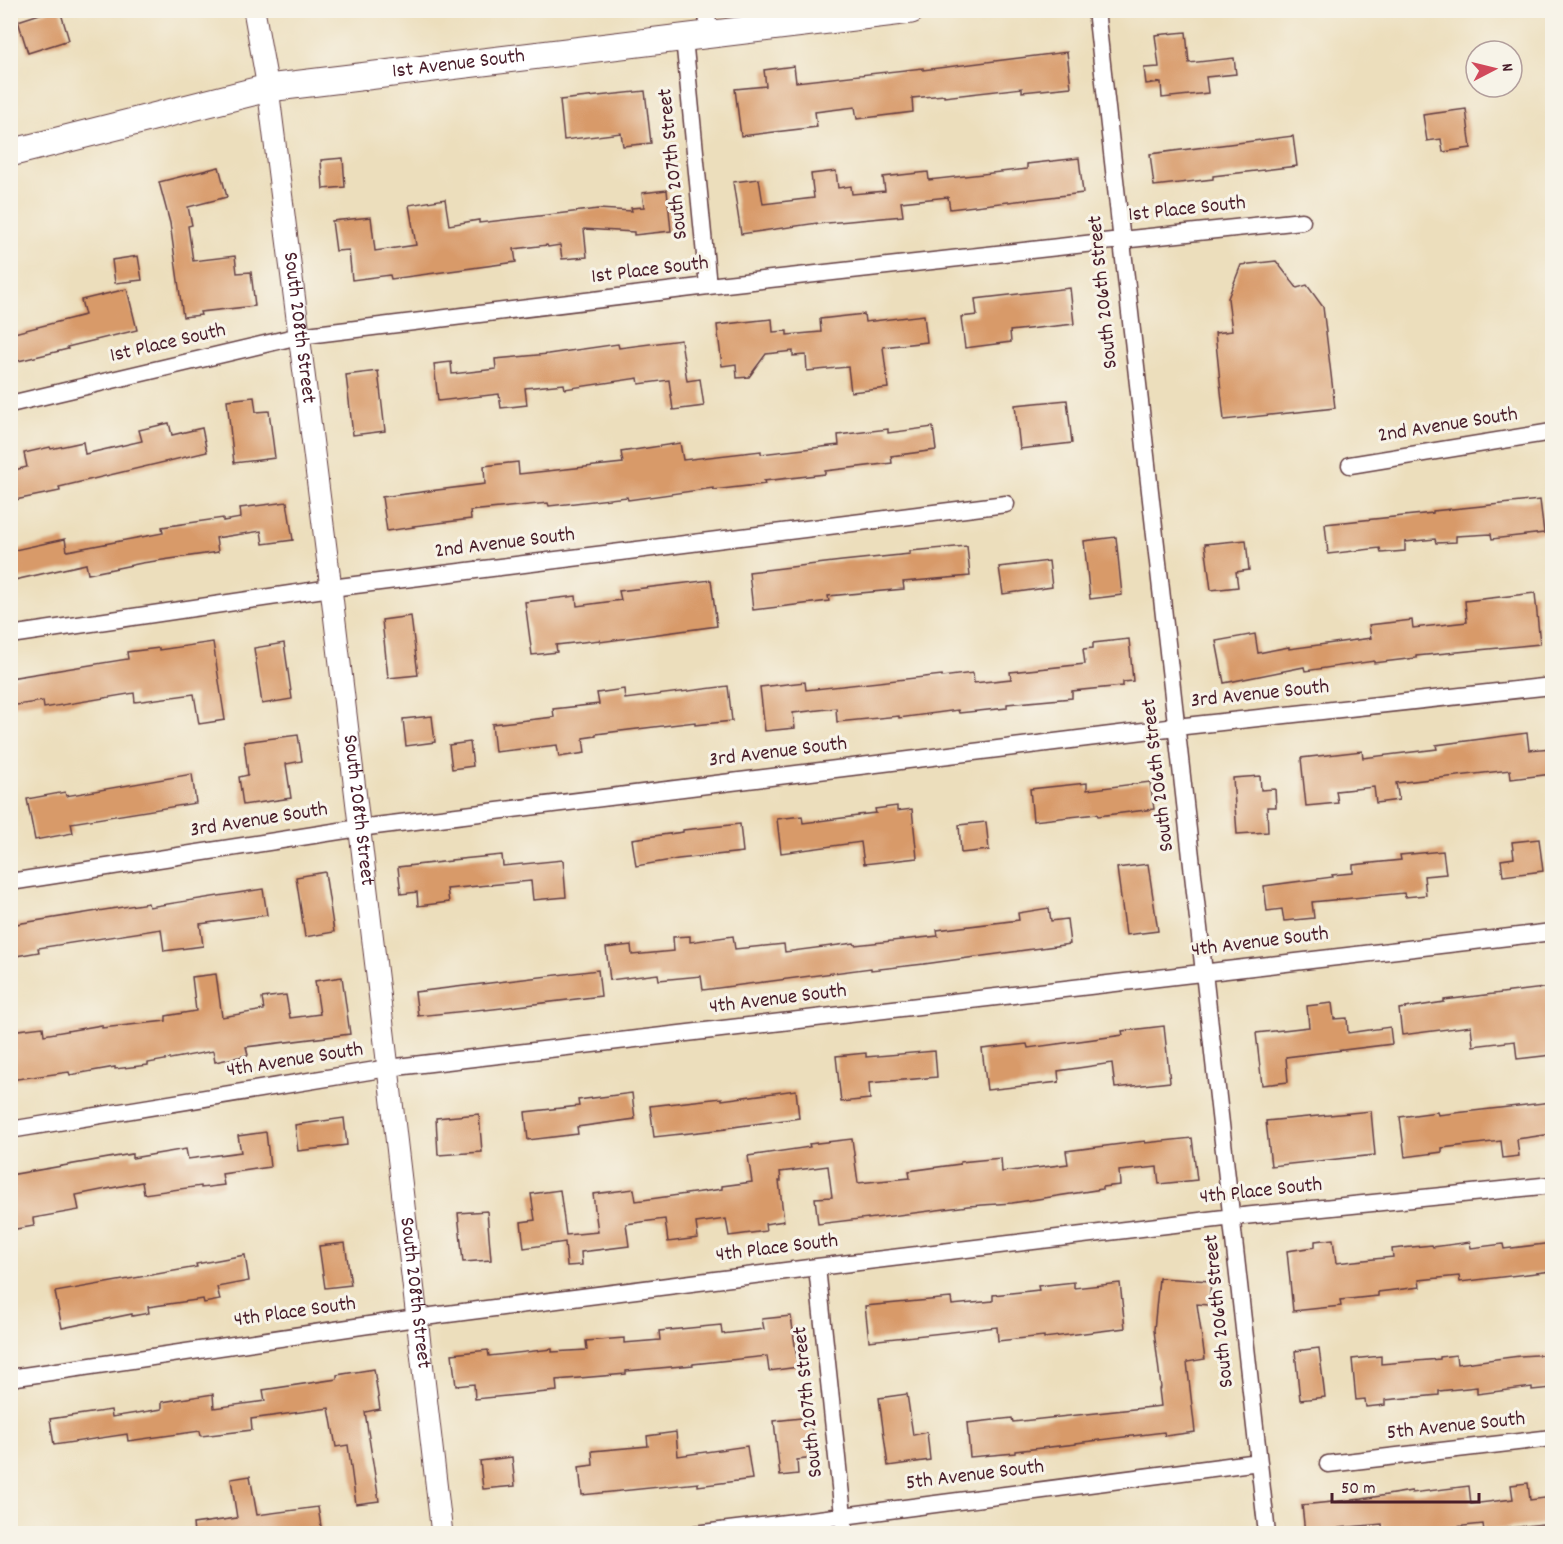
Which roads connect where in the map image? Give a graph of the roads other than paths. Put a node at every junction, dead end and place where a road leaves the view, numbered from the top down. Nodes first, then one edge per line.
1 (254, 10) edge
2 (911, 10) edge
3 (1096, 10) edge
4 (700, 28) edge
5 (268, 88) junction
6 (10, 153) edge
7 (1302, 221) dead end
8 (1121, 240) junction
9 (708, 286) junction
10 (299, 336) junction
11 (10, 404) edge
12 (1552, 432) edge
13 (1350, 465) dead end
14 (1006, 504) dead end
15 (331, 588) junction
16 (10, 636) edge
17 (1552, 686) edge
18 (1176, 727) junction
19 (359, 828) junction
20 (10, 882) edge
21 (1552, 932) edge
22 (1205, 972) junction
23 (388, 1068) junction
24 (10, 1130) edge
25 (1552, 1185) edge
26 (1233, 1217) junction
27 (817, 1267) junction
28 (416, 1318) junction
29 (10, 1378) edge
30 (1552, 1438) edge
31 (1260, 1462) junction
32 (1328, 1464) dead end
33 (843, 1516) junction
34 (442, 1533) edge
35 (695, 1533) edge
36 (845, 1533) edge
37 (1267, 1533) edge

1 - 5 street, South 208th Street
2 - 4 main road, 1st Avenue South
3 - 8 street, South 206th Street
4 - 5 main road, 1st Avenue South
4 - 9 street, South 207th Street
5 - 6 main road, 1st Avenue South
5 - 10 street, South 208th Street
7 - 8 street, 1st Place South
8 - 9 street, 1st Place South
8 - 18 street, South 206th Street
9 - 10 street, 1st Place South
10 - 11 street, 1st Place South
10 - 15 street, South 208th Street
12 - 13 street, 2nd Avenue South
14 - 15 street, 2nd Avenue South
15 - 16 street, 2nd Avenue South
15 - 19 street, South 208th Street
17 - 18 street, 3rd Avenue South
18 - 19 street, 3rd Avenue South
18 - 22 street, South 206th Street
19 - 20 street, 3rd Avenue South
19 - 23 street, South 208th Street
21 - 22 street, 4th Avenue South
22 - 23 street, 4th Avenue South
22 - 26 street, South 206th Street
23 - 24 street, 4th Avenue South
23 - 28 street, South 208th Street
25 - 26 street, 4th Place South
26 - 27 street, 4th Place South
26 - 31 street, South 206th Street
27 - 28 street, 4th Place South
27 - 33 street, South 207th Street
28 - 29 street, 4th Place South
28 - 34 street, South 208th Street
30 - 32 street, 5th Avenue South
31 - 33 street, 5th Avenue South
31 - 37 street, South 206th Street
33 - 35 street, 5th Avenue South
33 - 36 street, South 207th Street

